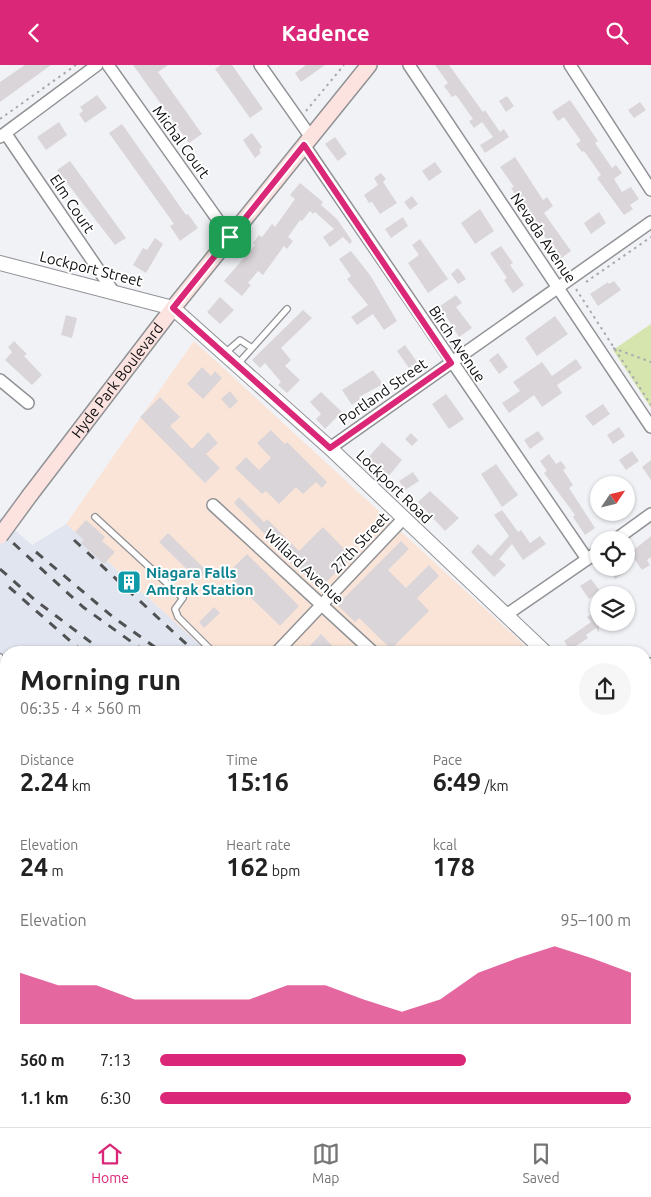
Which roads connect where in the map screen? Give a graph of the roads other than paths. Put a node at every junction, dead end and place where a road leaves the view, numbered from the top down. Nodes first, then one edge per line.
1 (97, 65) edge
2 (108, 65) edge
3 (260, 65) edge
4 (369, 65) edge
5 (409, 65) edge
6 (570, 65) edge
7 (3, 136) edge
8 (307, 141) junction
9 (651, 190) edge
10 (651, 222) edge
11 (230, 237) junction
12 (0, 263) edge
13 (558, 287) junction
14 (112, 291) junction
15 (173, 308) junction
16 (287, 309) dead end
17 (252, 348) junction
18 (224, 354) junction
19 (451, 363) junction
20 (237, 365) junction
21 (0, 380) edge
22 (28, 403) dead end
23 (651, 427) edge
24 (330, 448) junction
25 (213, 505) dead end
26 (651, 515) edge
27 (94, 517) dead end
28 (403, 519) junction
29 (628, 531) edge
30 (0, 535) edge
31 (590, 557) edge
32 (587, 559) junction
33 (323, 605) junction
34 (506, 615) junction
35 (207, 646) edge
36 (283, 646) edge
37 (367, 646) edge
38 (539, 646) edge

1 - 7 street
2 - 11 street, Michal Court
3 - 8 street, Birch Avenue
4 - 8 main road, Hyde Park Boulevard
5 - 13 street, Nevada Avenue
6 - 9 street
7 - 14 street, Elm Court
8 - 11 main road, Hyde Park Boulevard
8 - 19 street, Birch Avenue
10 - 13 street, Portland Street
11 - 15 main road, Hyde Park Boulevard
12 - 14 street, Lockport Street
13 - 19 street, Portland Street
13 - 23 street, Nevada Avenue
14 - 15 street, Lockport Street
15 - 18 street, Lockport Road
15 - 30 main road, Hyde Park Boulevard, bridge
16 - 17 lane
17 - 18 lane
17 - 20 lane
18 - 20 street, Lockport Road
19 - 24 street, Portland Street
19 - 32 street, Birch Avenue
20 - 24 street, Lockport Road
21 - 22 street
24 - 28 street, Lockport Road
25 - 33 street, Willard Avenue
26 - 29 street
27 - 35 lane
28 - 33 street, 27th Street
28 - 34 street, Lockport Road
31 - 32 street
32 - 34 street
33 - 36 street, 27th Street
33 - 37 street, Willard Avenue
34 - 38 street, Lockport Road

